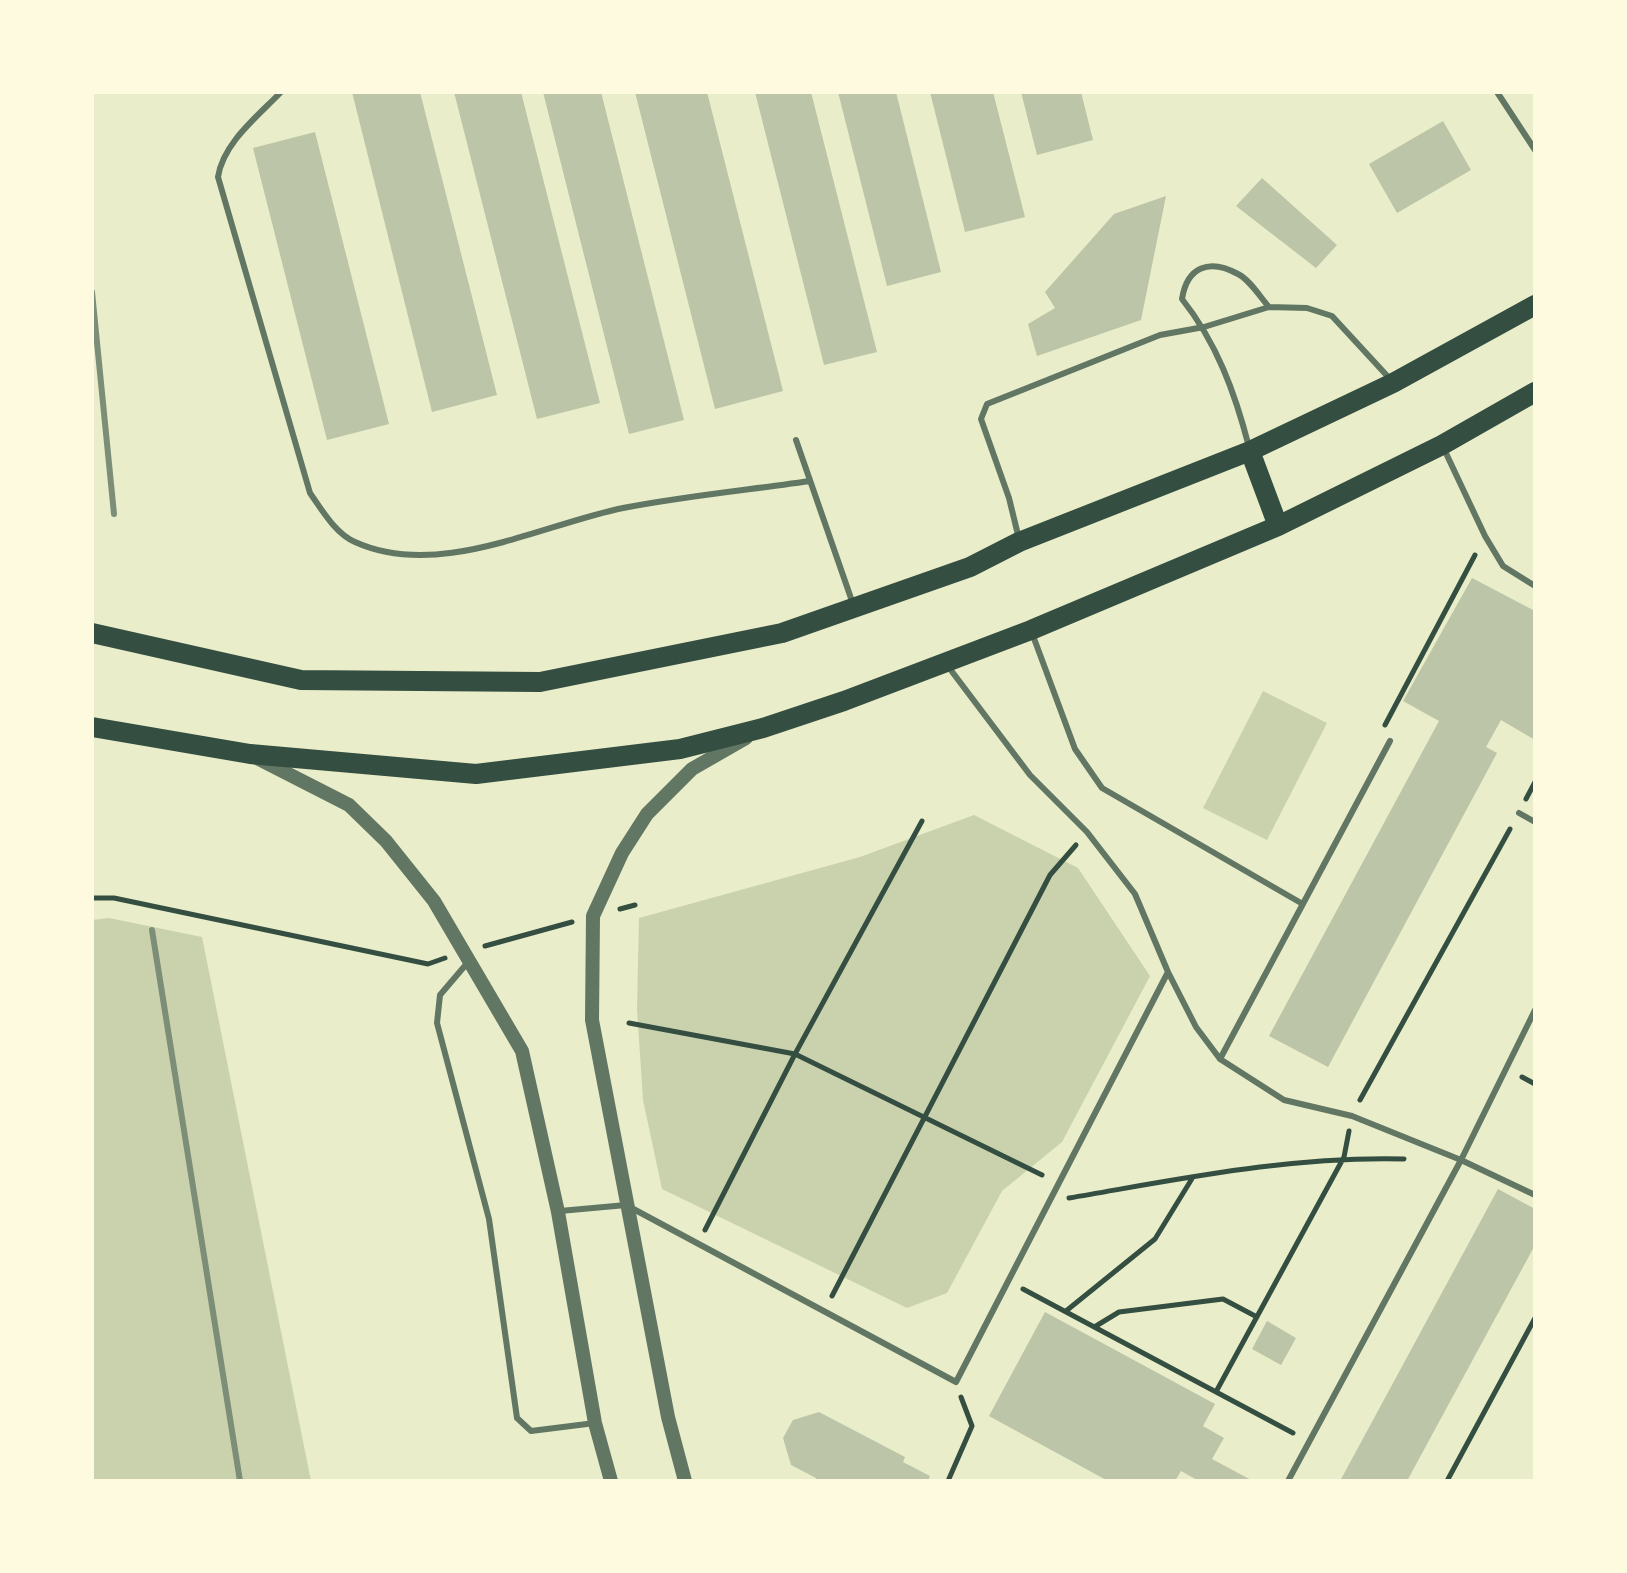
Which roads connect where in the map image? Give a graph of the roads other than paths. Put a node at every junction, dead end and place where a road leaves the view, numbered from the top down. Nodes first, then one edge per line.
1 (281, 92) edge
2 (1497, 92) edge
3 (1535, 150) edge
4 (1535, 305) edge
5 (1269, 307) junction
6 (1204, 327) junction
7 (1393, 383) junction
8 (1535, 392) edge
9 (796, 440) dead end
10 (1442, 445) junction
11 (1250, 451) junction
12 (810, 481) junction
13 (1278, 526) junction
14 (1019, 542) junction
15 (1535, 586) edge
16 (854, 607) junction
17 (1031, 630) junction
18 (92, 633) edge
19 (945, 662) junction
20 (92, 727) edge
21 (763, 728) junction
22 (1390, 741) road end
23 (250, 754) junction
24 (1519, 813) road end
25 (1535, 822) edge
26 (1301, 903) junction
27 (467, 956) junction
28 (1168, 972) junction
29 (1535, 1010) edge
30 (1220, 1059) junction
31 (1461, 1160) junction
32 (1535, 1195) edge
33 (626, 1205) junction
34 (558, 1212) junction
35 (595, 1423) junction
36 (611, 1481) edge
37 (685, 1481) edge
38 (1288, 1481) edge

1 - 12 lane
2 - 3 lane
4 - 7 main road
5 - 6 lane
5 - 6 lane
5 - 7 lane
6 - 11 lane
6 - 14 lane
7 - 11 main road
8 - 10 main road
9 - 12 lane
10 - 13 main road
10 - 15 lane
11 - 13 main road
11 - 14 main road
12 - 16 lane
13 - 17 main road
14 - 16 main road
16 - 18 main road
17 - 19 main road
17 - 26 lane
19 - 21 main road
19 - 28 lane
20 - 23 main road
21 - 23 main road
21 - 33 street
22 - 26 lane
23 - 27 street
24 - 25 lane
26 - 30 lane
27 - 34 street
27 - 35 lane
28 - 30 lane
28 - 33 lane
29 - 31 lane
30 - 31 lane
31 - 32 lane
31 - 38 lane
33 - 34 lane
33 - 37 street
34 - 35 street
35 - 36 street

